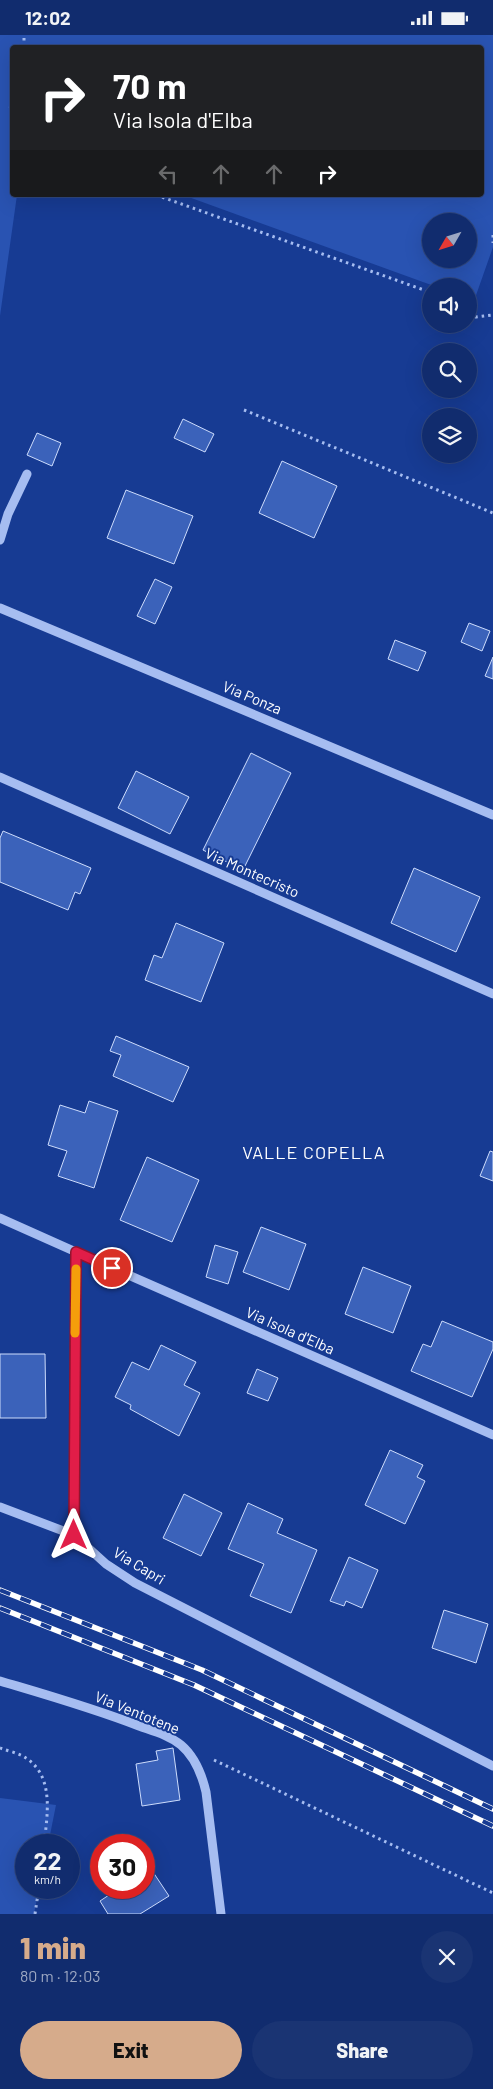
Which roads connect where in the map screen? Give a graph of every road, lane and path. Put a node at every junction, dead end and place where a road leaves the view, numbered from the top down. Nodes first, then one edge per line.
1 (162, 197) edge
2 (493, 235) edge
3 (493, 243) edge
4 (422, 289) edge
5 (493, 315) edge
6 (477, 317) edge
7 (244, 410) dead end
8 (28, 474) dead end
9 (493, 513) edge
10 (0, 540) edge
11 (0, 608) edge
12 (0, 777) edge
13 (493, 815) edge
14 (493, 994) edge
15 (0, 1218) edge
16 (76, 1252) junction
17 (493, 1435) edge
18 (0, 1507) edge
19 (74, 1535) junction
20 (0, 1681) edge
21 (0, 1748) edge
22 (207, 1756) dead end
23 (493, 1766) edge
24 (45, 1834) edge
25 (493, 1893) edge
26 (37, 1899) edge
27 (35, 1914) edge
28 (221, 1914) edge

1 - 4 path
2 - 3 path
5 - 6 path
7 - 9 path
8 - 10 street
11 - 13 street, Via Ponza
12 - 14 street, Via Montecristo
15 - 16 street
16 - 17 street, Via Isola d'Elba
16 - 19 street
18 - 19 street
19 - 23 street, Via Capri
20 - 28 street, Via Ventotene
21 - 24 path
22 - 25 path
26 - 27 path

